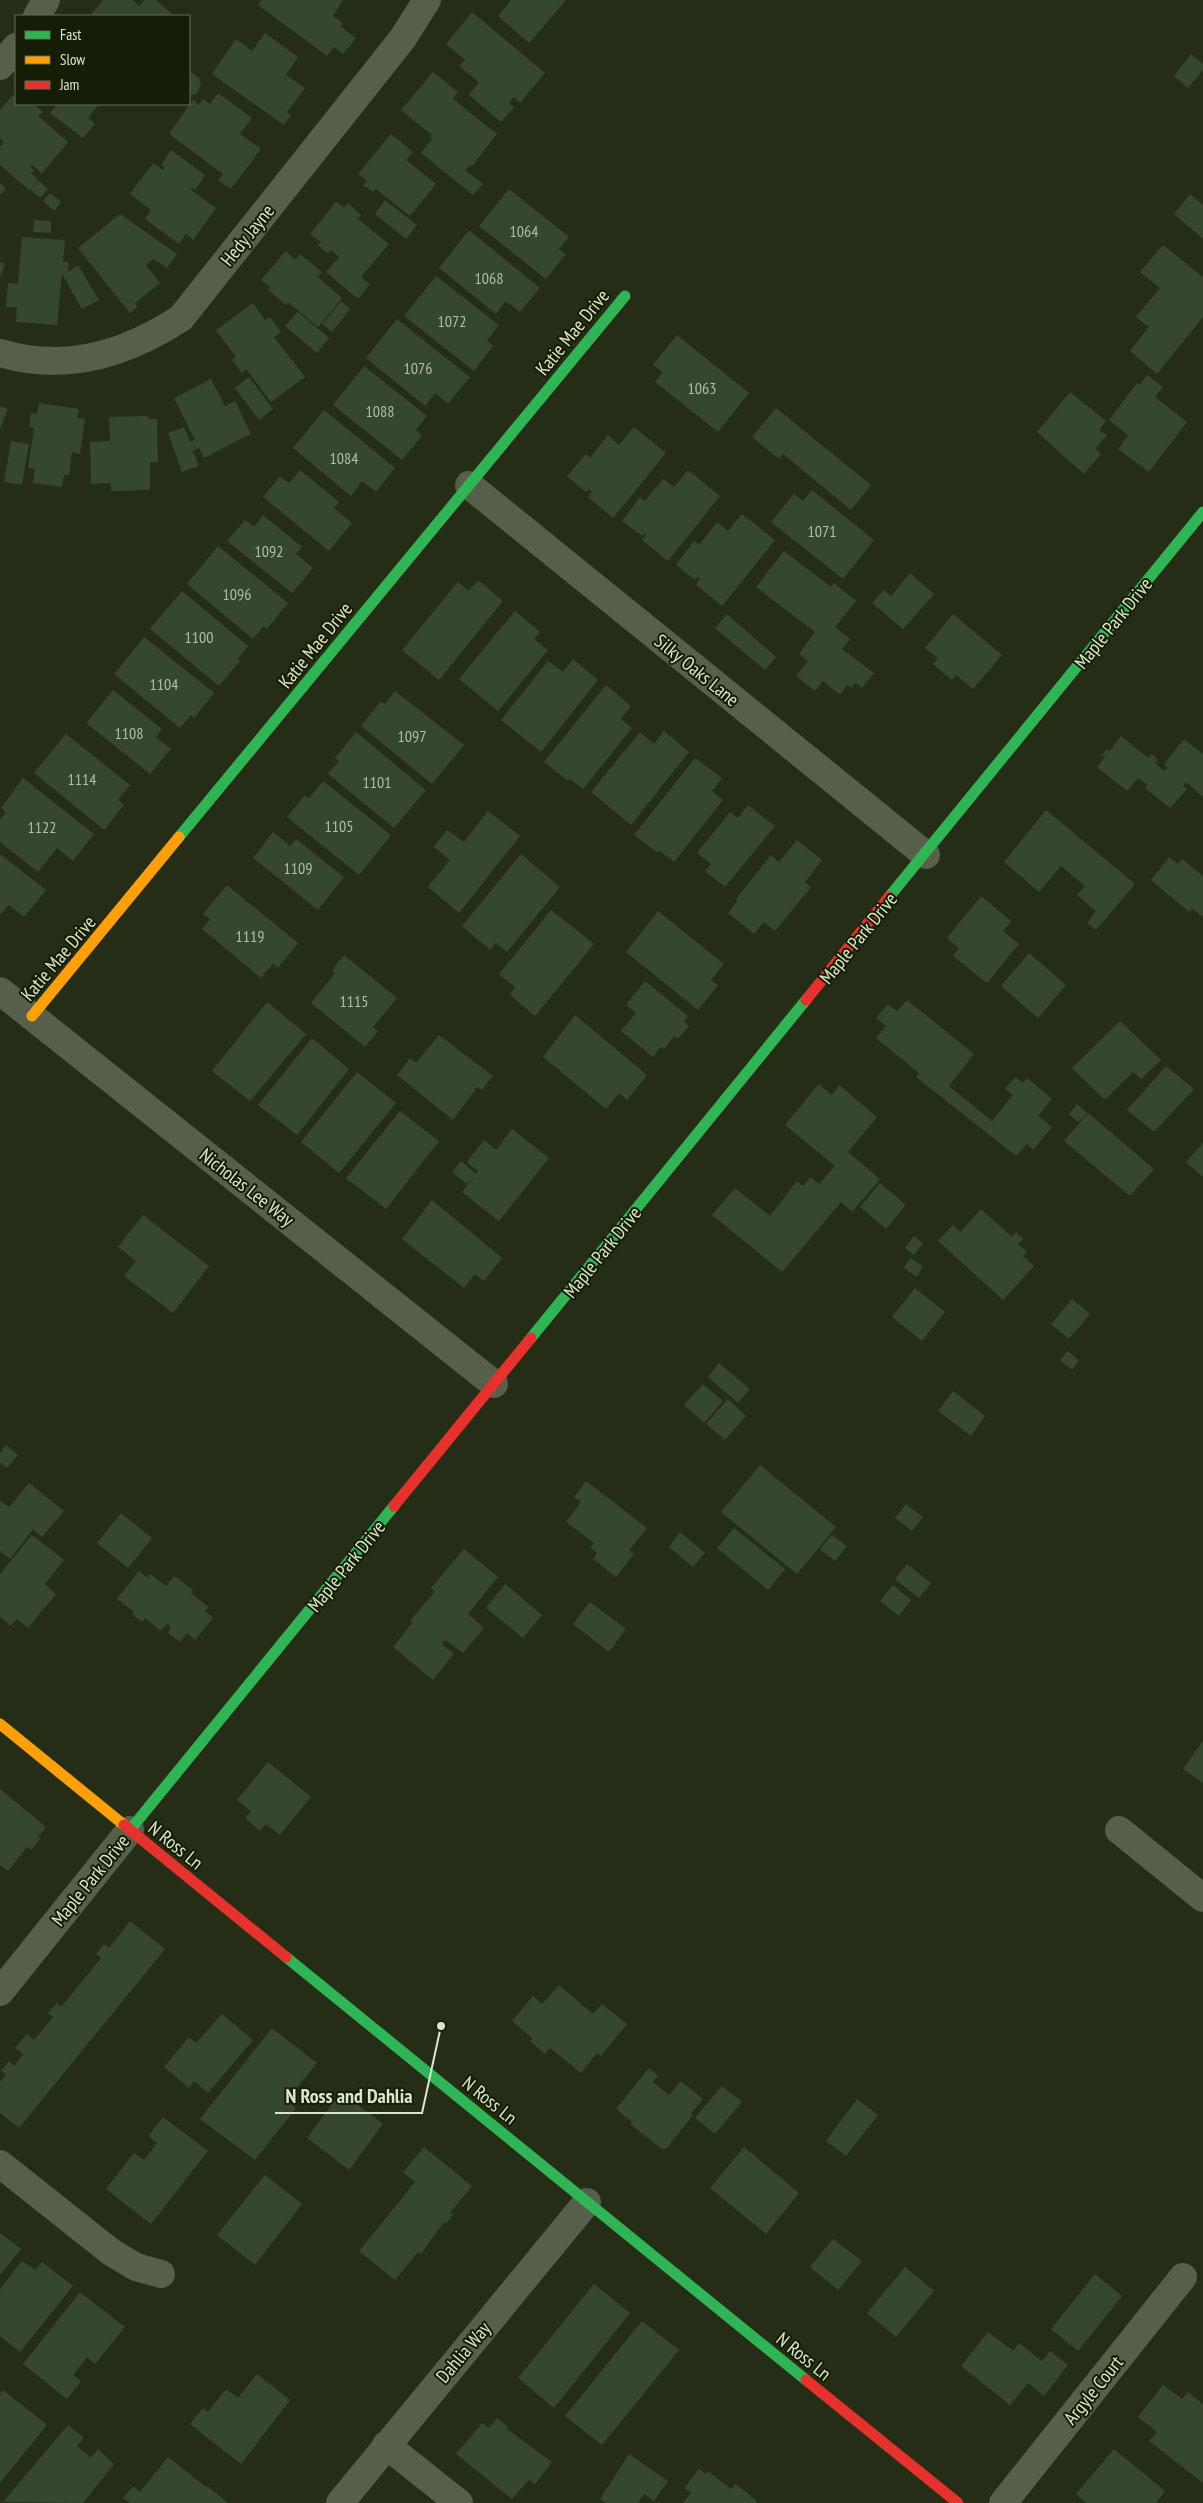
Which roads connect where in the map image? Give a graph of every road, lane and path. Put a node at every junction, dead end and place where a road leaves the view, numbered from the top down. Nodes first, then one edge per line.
1 (46, 0) edge
2 (427, 0) edge
3 (38, 15) edge
4 (15, 48) edge
5 (0, 66) edge
6 (625, 296) dead end
7 (0, 354) edge
8 (469, 485) junction
9 (1203, 512) edge
10 (926, 855) junction
11 (0, 991) edge
12 (32, 1016) junction
13 (494, 1384) junction
14 (0, 1724) edge
15 (130, 1830) junction
16 (1119, 1830) dead end
17 (1203, 1898) edge
18 (0, 1992) edge
19 (0, 2164) edge
20 (587, 2202) junction
21 (161, 2274) dead end
22 (1183, 2277) dead end
23 (386, 2445) junction
24 (340, 2503) edge
25 (459, 2503) edge
26 (958, 2503) edge
27 (1003, 2503) edge

1 - 3 street
2 - 7 street, Hedy Jayne
4 - 5 street
6 - 8 street, Katie Mae Drive
8 - 10 street, Silky Oaks Lane
8 - 12 street, Katie Mae Drive
9 - 10 street, Maple Park Drive
10 - 13 street, Maple Park Drive
11 - 12 street, Nicholas Lee Way
12 - 13 street, Nicholas Lee Way
13 - 15 street, Maple Park Drive
14 - 15 street, N Ross Ln
15 - 18 street, Maple Park Drive
15 - 20 street, N Ross Ln
16 - 17 street
19 - 21 street
20 - 23 street, Dahlia Way
20 - 26 street, N Ross Ln
22 - 27 street, Argyle Court
23 - 24 street, Dahlia Way
23 - 25 street

